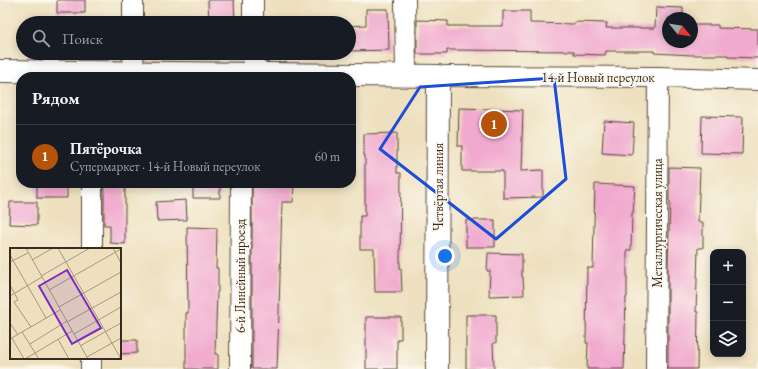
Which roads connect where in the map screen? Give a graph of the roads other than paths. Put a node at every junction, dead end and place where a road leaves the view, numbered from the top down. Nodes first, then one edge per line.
1 (132, 0) edge
2 (253, 0) edge
3 (405, 0) edge
4 (133, 16) edge
5 (253, 16) edge
6 (134, 63) edge
7 (248, 70) edge
8 (0, 71) edge
9 (23, 72) edge
10 (103, 72) edge
11 (301, 72) edge
12 (356, 74) edge
13 (406, 76) junction
14 (438, 76) junction
15 (658, 77) junction
16 (758, 80) edge
17 (92, 188) edge
18 (241, 188) edge
19 (92, 248) edge
20 (240, 369) edge
21 (436, 369) edge
22 (656, 369) edge

1 - 4 street
2 - 5 street
3 - 13 street
6 - 7 street
6 - 10 street
7 - 11 street
8 - 9 street
12 - 13 street
13 - 14 street
14 - 15 street, 14-й Новый переулок
14 - 21 street, Четвёртая линия
15 - 16 street, 14-й Новый переулок
15 - 22 street, Металлургическая улица
17 - 19 street
18 - 20 street, 6-й Линейный проезд

